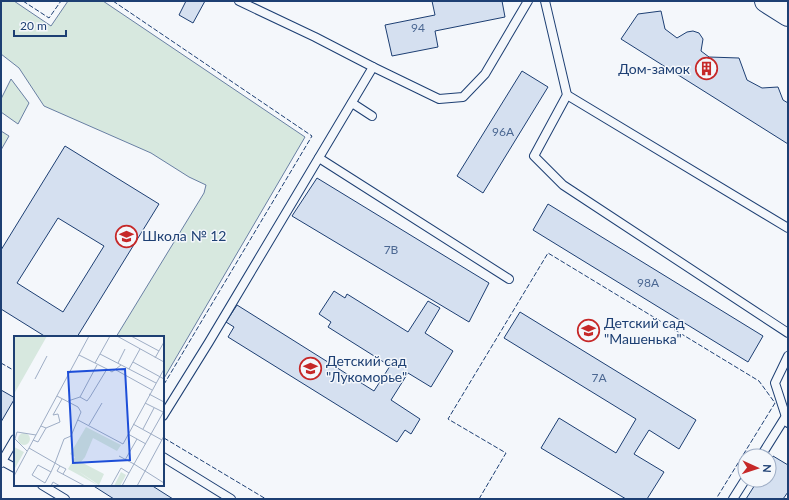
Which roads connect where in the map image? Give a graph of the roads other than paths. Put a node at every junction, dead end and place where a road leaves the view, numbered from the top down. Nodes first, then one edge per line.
1 (239, 1) edge
2 (528, 1) edge
3 (545, 1) edge
4 (766, 1) edge
5 (788, 15) edge
6 (373, 67) junction
7 (567, 95) junction
8 (352, 103) junction
9 (372, 116) dead end
10 (319, 158) junction
11 (788, 228) edge
12 (509, 279) dead end
13 (788, 333) edge
14 (788, 356) edge
15 (164, 414) edge
16 (787, 420) edge
17 (14, 441) edge
18 (767, 448) edge
19 (164, 458) edge
20 (2, 462) edge
21 (14, 468) edge
22 (44, 486) edge
23 (741, 488) edge
24 (226, 498) edge
25 (65, 499) edge
26 (733, 499) edge

1 - 6 lane
2 - 6 lane
3 - 7 lane
4 - 5 main road
6 - 8 lane
7 - 11 lane
7 - 13 lane
8 - 9 lane
8 - 10 lane
10 - 12 lane
10 - 15 lane
14 - 16 lane
16 - 18 lane
17 - 20 lane
19 - 24 lane
20 - 21 lane
22 - 25 lane
23 - 26 lane

